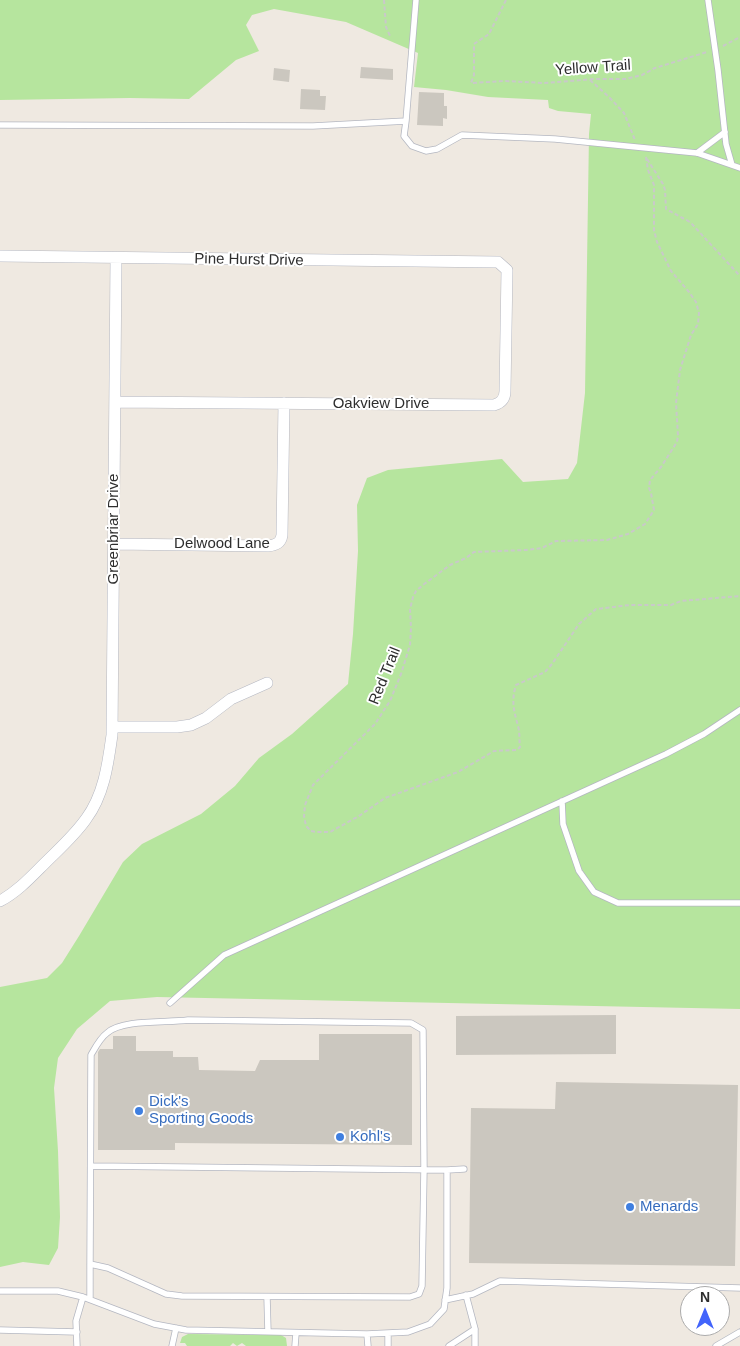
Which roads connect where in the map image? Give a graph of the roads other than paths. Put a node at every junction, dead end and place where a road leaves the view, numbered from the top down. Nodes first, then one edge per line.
1 (416, 0) edge
2 (708, 0) edge
3 (406, 121) junction
4 (0, 124) edge
5 (724, 132) junction
6 (697, 153) junction
7 (732, 164) junction
8 (740, 168) edge
9 (0, 256) edge
10 (116, 258) junction
11 (498, 262) joint
12 (115, 402) junction
13 (284, 403) junction
14 (114, 544) junction
15 (267, 683) dead end
16 (740, 710) edge
17 (112, 727) junction
18 (562, 801) junction
19 (0, 901) edge
20 (740, 903) edge
21 (170, 1004) dead end
22 (91, 1166) junction
23 (424, 1169) junction
24 (464, 1169) dead end
25 (447, 1170) junction
26 (90, 1264) junction
27 (740, 1288) edge
28 (0, 1291) edge
29 (83, 1296) junction
30 (466, 1296) junction
31 (267, 1297) junction
32 (90, 1298) junction
33 (445, 1300) junction
34 (176, 1328) junction
35 (475, 1329) junction
36 (0, 1330) edge
37 (76, 1332) junction
38 (268, 1332) junction
39 (740, 1332) edge
40 (296, 1333) junction
41 (388, 1333) junction
42 (367, 1334) junction
43 (76, 1346) edge
44 (172, 1346) edge
45 (295, 1346) edge
46 (368, 1346) edge
47 (388, 1346) edge
48 (449, 1346) edge
49 (475, 1346) edge
50 (716, 1346) edge

1 - 3 lane
2 - 5 lane
3 - 4 lane
3 - 6 lane
5 - 6 lane
5 - 7 lane
6 - 7 lane
7 - 8 lane
9 - 10 street, Pine Hurst Drive
10 - 11 street, Pine Hurst Drive
10 - 12 street, Greenbriar Drive
11 - 13 street, Oakview Drive
12 - 13 street, Oakview Drive
12 - 14 street, Greenbriar Drive
13 - 14 street, Delwood Lane
14 - 17 street, Greenbriar Drive
15 - 17 street
16 - 18 lane
17 - 19 street, Greenbriar Drive
18 - 20 lane
18 - 21 lane
22 - 23 lane
22 - 23 lane
22 - 26 lane
23 - 25 lane
23 - 31 lane
24 - 25 lane
25 - 33 lane
26 - 31 lane
26 - 32 lane
27 - 30 lane
28 - 29 lane
29 - 32 lane
29 - 37 lane
30 - 33 lane
30 - 35 lane
31 - 38 lane
32 - 34 lane
33 - 41 lane
34 - 38 lane
34 - 44 lane
35 - 48 lane
35 - 49 lane
36 - 37 lane
37 - 43 lane
38 - 40 lane
39 - 50 lane
40 - 42 lane
40 - 45 lane
41 - 42 lane
41 - 47 lane
42 - 46 lane

